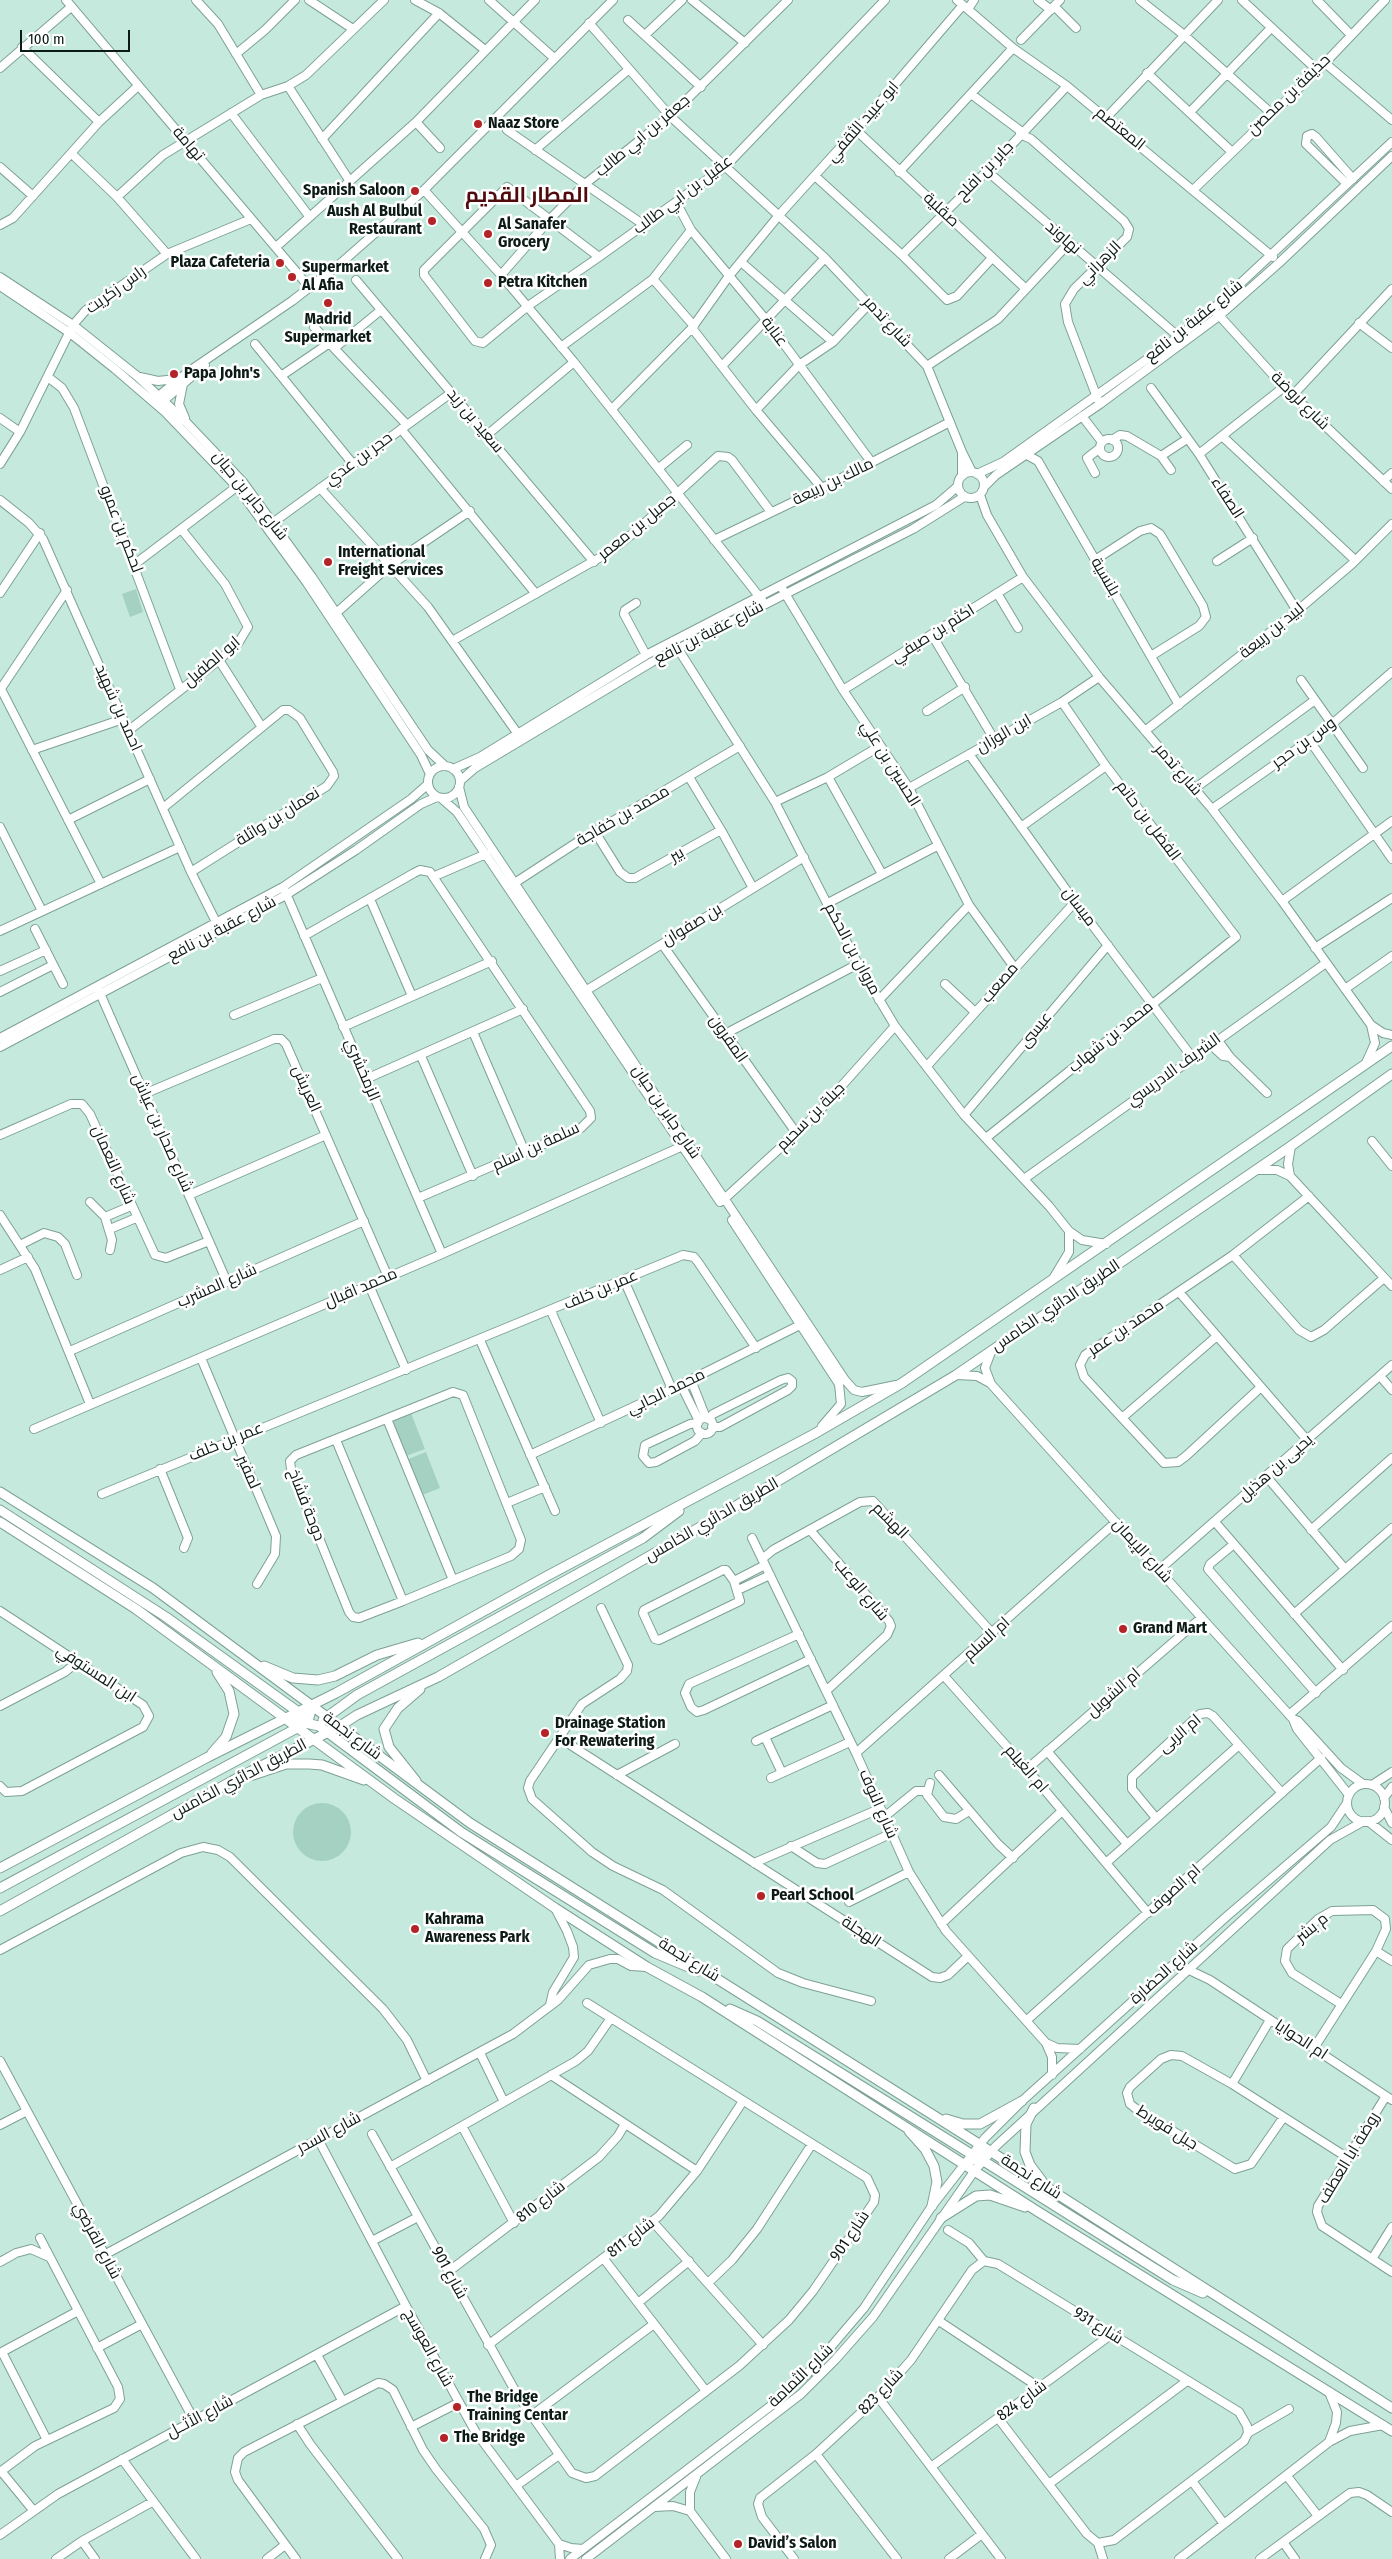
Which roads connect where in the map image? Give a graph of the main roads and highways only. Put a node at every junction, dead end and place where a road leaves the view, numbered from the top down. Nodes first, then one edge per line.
1 (1392, 1046) edge
2 (1392, 1074) edge
3 (0, 1492) edge
4 (695, 1498) junction
5 (0, 1510) edge
6 (0, 1522) edge
7 (430, 1639) junction
8 (254, 1662) junction
9 (212, 1666) junction
10 (438, 1677) junction
11 (312, 1706) junction
12 (298, 1713) junction
13 (284, 1719) junction
14 (322, 1721) junction
15 (303, 1723) junction
16 (340, 1726) junction
17 (327, 1732) junction
18 (314, 1739) junction
19 (208, 1757) junction
20 (232, 1781) junction
21 (375, 1784) junction
22 (420, 1788) junction
23 (0, 1868) edge
24 (0, 1888) edge
25 (0, 1912) edge
26 (721, 1980) junction
27 (702, 1997) junction
28 (1022, 2101) road end
29 (1034, 2108) road end
30 (936, 2116) junction
31 (900, 2122) junction
32 (991, 2151) junction
33 (964, 2163) junction
34 (1050, 2188) junction
35 (932, 2206) road end
36 (1038, 2211) junction
37 (941, 2218) road end
38 (1231, 2306) junction
39 (1392, 2408) edge
40 (1392, 2431) edge

1 - 4 main road, الطريق الدائري الخامس
2 - 10 main road, الطريق الدائري الخامس
3 - 8 main road, شارع نجمة
4 - 7 main road, الطريق الدائري الخامس
4 - 14 main road
5 - 12 main road
6 - 9 main road, شارع نجمة
7 - 8 main road
7 - 11 main road, الطريق الدائري الخامس
8 - 11 main road, شارع نجمة
9 - 13 main road, شارع نجمة
9 - 19 main road
10 - 16 main road, الطريق الدائري الخامس
10 - 22 main road
11 - 12 main road, الطريق الدائري الخامس
11 - 14 main road, شارع نجمة
11 - 15 main road
12 - 13 main road, الطريق الدائري الخامس
12 - 15 main road
13 - 15 main road, شارع نجمة
13 - 19 main road, الطريق الدائري الخامس
14 - 15 main road
14 - 16 main road
14 - 17 main road, شارع نجمة
14 - 18 main road
15 - 18 main road, شارع نجمة
15 - 24 main road
16 - 17 main road, الطريق الدائري الخامس
16 - 22 main road, شارع نجمة
17 - 18 main road, الطريق الدائري الخامس
17 - 26 main road, شارع نجمة
18 - 20 main road, الطريق الدائري الخامس
18 - 21 main road, شارع نجمة
19 - 23 main road, الطريق الدائري الخامس
20 - 21 main road
20 - 25 main road, الطريق الدائري الخامس
21 - 27 main road, شارع نجمة
22 - 26 main road, شارع نجمة
26 - 30 main road, شارع نجمة
27 - 31 main road, شارع نجمة
27 - 32 main road
28 - 30 main road
29 - 34 main road
30 - 32 main road, شارع نجمة
31 - 33 main road, شارع نجمة
31 - 35 main road
32 - 34 main road, شارع نجمة
33 - 36 main road, شارع نجمة
33 - 38 main road
34 - 38 main road, شارع نجمة
36 - 37 main road
36 - 40 main road, شارع نجمة
38 - 39 main road, شارع نجمة

